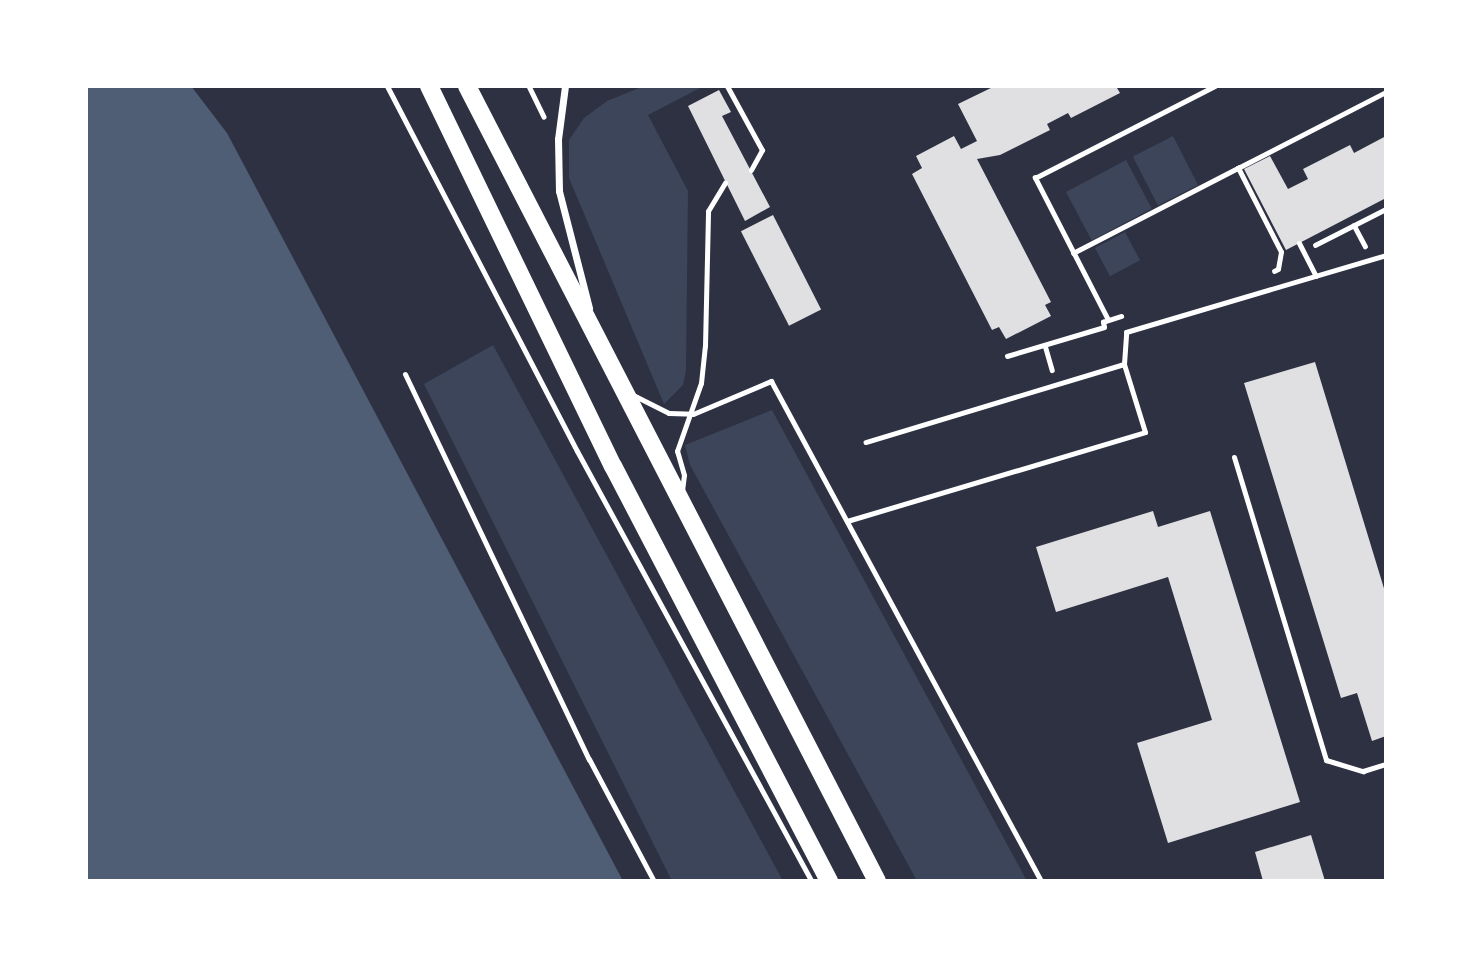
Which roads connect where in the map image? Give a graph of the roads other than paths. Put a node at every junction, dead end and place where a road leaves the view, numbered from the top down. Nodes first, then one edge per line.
1 (387, 86) edge
2 (429, 86) edge
3 (467, 86) edge
4 (565, 86) edge
5 (727, 86) edge
6 (751, 170) dead end
7 (725, 183) dead end
8 (1299, 243) dead end
9 (1386, 255) edge
10 (1316, 276) junction
11 (600, 350) junction
12 (1124, 364) junction
13 (405, 374) dead end
14 (620, 389) junction
15 (693, 414) junction
16 (866, 442) dead end
17 (1234, 457) dead end
18 (680, 505) junction
19 (847, 521) junction
20 (1386, 764) edge
21 (654, 881) edge
22 (811, 881) edge
23 (830, 881) edge
24 (877, 881) edge
25 (1041, 881) edge

1 - 22 lane
2 - 23 main road
3 - 11 main road
4 - 11 street
5 - 6 lane
7 - 15 lane
8 - 10 lane
9 - 10 lane
10 - 12 lane
11 - 14 main road
12 - 16 lane
12 - 19 lane
13 - 21 lane
14 - 15 lane
14 - 18 main road
15 - 18 lane
15 - 19 lane
17 - 20 lane
18 - 24 main road
19 - 25 lane

